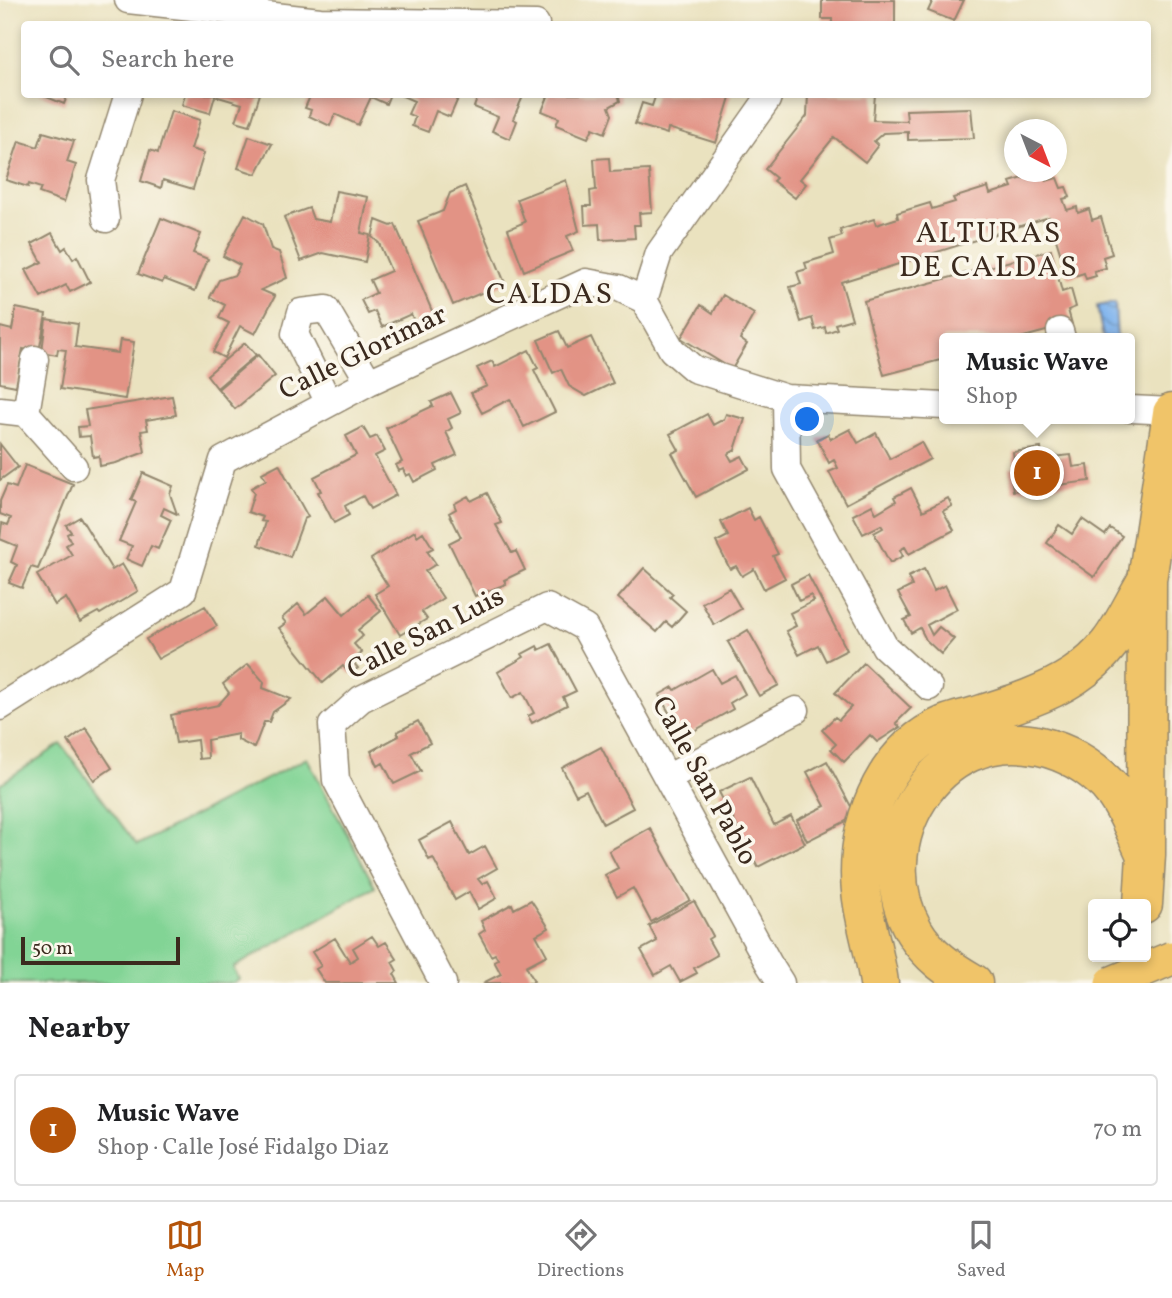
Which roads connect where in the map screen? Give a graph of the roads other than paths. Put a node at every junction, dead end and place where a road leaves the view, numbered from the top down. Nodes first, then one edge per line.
1 (128, 0) edge
2 (154, 14) edge
3 (320, 21) edge
4 (127, 98) edge
5 (768, 98) edge
6 (106, 219) dead end
7 (644, 300) junction
8 (35, 359) dead end
9 (369, 382) junction
10 (786, 398) junction
11 (329, 403) junction
12 (939, 405) edge
13 (1135, 409) edge
14 (13, 412) edge
15 (1172, 412) edge
16 (74, 467) dead end
17 (1147, 580) junction
18 (564, 617) joint
19 (929, 687) dead end
20 (0, 707) edge
21 (796, 710) dead end
22 (667, 778) junction
23 (1146, 855) junction
24 (1143, 899) edge
25 (867, 924) junction
26 (1172, 958) edge
27 (1140, 962) edge
28 (443, 983) edge
29 (782, 983) edge
30 (879, 983) edge
31 (908, 983) edge
32 (973, 983) edge
33 (1112, 983) edge
34 (1140, 983) edge

1 - 2 street
2 - 3 street
4 - 6 street
5 - 7 street
7 - 9 street, Calle Glorimar
7 - 10 street
8 - 14 street
9 - 11 street, Calle Glorimar
9 - 11 street
10 - 12 street
10 - 19 street
11 - 20 street, Calle Glorimar
13 - 15 street
14 - 16 street
15 - 17 highway
17 - 23 highway
17 - 25 highway
18 - 22 street, Calle San Pablo
18 - 28 street, Calle San Luis
21 - 22 street
22 - 29 street, Calle San Pablo
23 - 24 highway
23 - 32 highway
25 - 30 highway
25 - 31 highway
26 - 33 main road, bridge
27 - 34 highway

